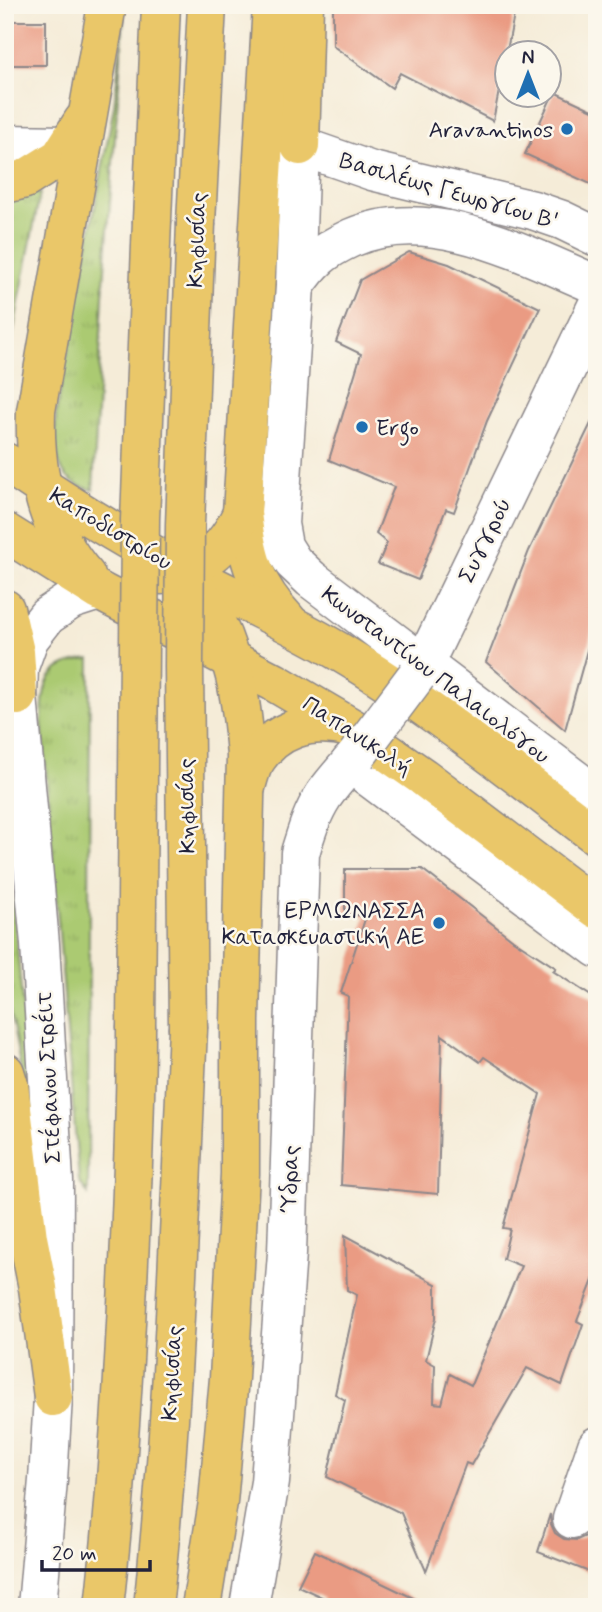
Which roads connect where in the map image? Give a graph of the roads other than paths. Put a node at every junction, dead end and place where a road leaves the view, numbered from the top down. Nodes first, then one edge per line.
1 (107, 5) edge
2 (161, 5) edge
3 (207, 5) edge
4 (272, 5) edge
5 (304, 5) edge
6 (89, 110) junction
7 (5, 144) edge
8 (67, 145) junction
9 (300, 146) junction
10 (5, 184) edge
11 (597, 237) edge
12 (597, 285) edge
13 (295, 286) junction
14 (597, 306) edge
15 (5, 462) edge
16 (42, 487) junction
17 (242, 513) junction
18 (5, 532) edge
19 (182, 570) junction
20 (99, 591) junction
21 (5, 609) edge
22 (295, 628) junction
23 (232, 661) junction
24 (420, 669) junction
25 (18, 696) junction
26 (354, 749) junction
27 (245, 789) junction
28 (597, 796) edge
29 (597, 836) edge
30 (597, 909) edge
31 (597, 948) edge
32 (5, 1072) edge
33 (53, 1397) junction
34 (597, 1446) edge
35 (572, 1519) dead end
36 (37, 1607) edge
37 (104, 1607) edge
38 (152, 1607) edge
39 (201, 1607) edge
40 (249, 1607) edge

1 - 6 main road
2 - 37 main road, Κηφισίας, bridge
3 - 38 main road, Κηφισίας, bridge
4 - 17 main road
5 - 9 main road
6 - 8 main road
6 - 16 main road
7 - 8 street
8 - 10 main road
9 - 11 street, Βασιλέως Γεωργίου Β'
9 - 13 street
12 - 13 street, Βασιλέως Γεωργίου Β'
13 - 24 street, Κωνσταντίνου Παλαιολόγου
14 - 24 street, Συγγρού
15 - 16 main road, Καποδιστρίου
16 - 19 main road, Καποδιστρίου
16 - 20 main road
17 - 19 main road
17 - 22 main road
18 - 20 main road
19 - 20 main road
19 - 22 main road, Κωνσταντίνου Παλαιολόγου
19 - 23 main road
20 - 23 main road, Παπανικολή
20 - 25 street, Στέφανου Στρέιτ
21 - 25 main road
22 - 29 main road, Κωνσταντίνου Παλαιολόγου
23 - 26 main road, Παπανικολή
23 - 27 main road
24 - 26 street, Συγγρού, bridge
24 - 28 street, Κωνσταντίνου Παλαιολόγου
25 - 33 street, Στέφανου Στρέιτ
26 - 27 main road
26 - 30 main road, Παπανικολή
26 - 31 street, Παπανικολή
26 - 40 street, Ύδρας
27 - 39 main road
32 - 33 main road
33 - 36 street, Στέφανου Στρέιτ
34 - 35 street

